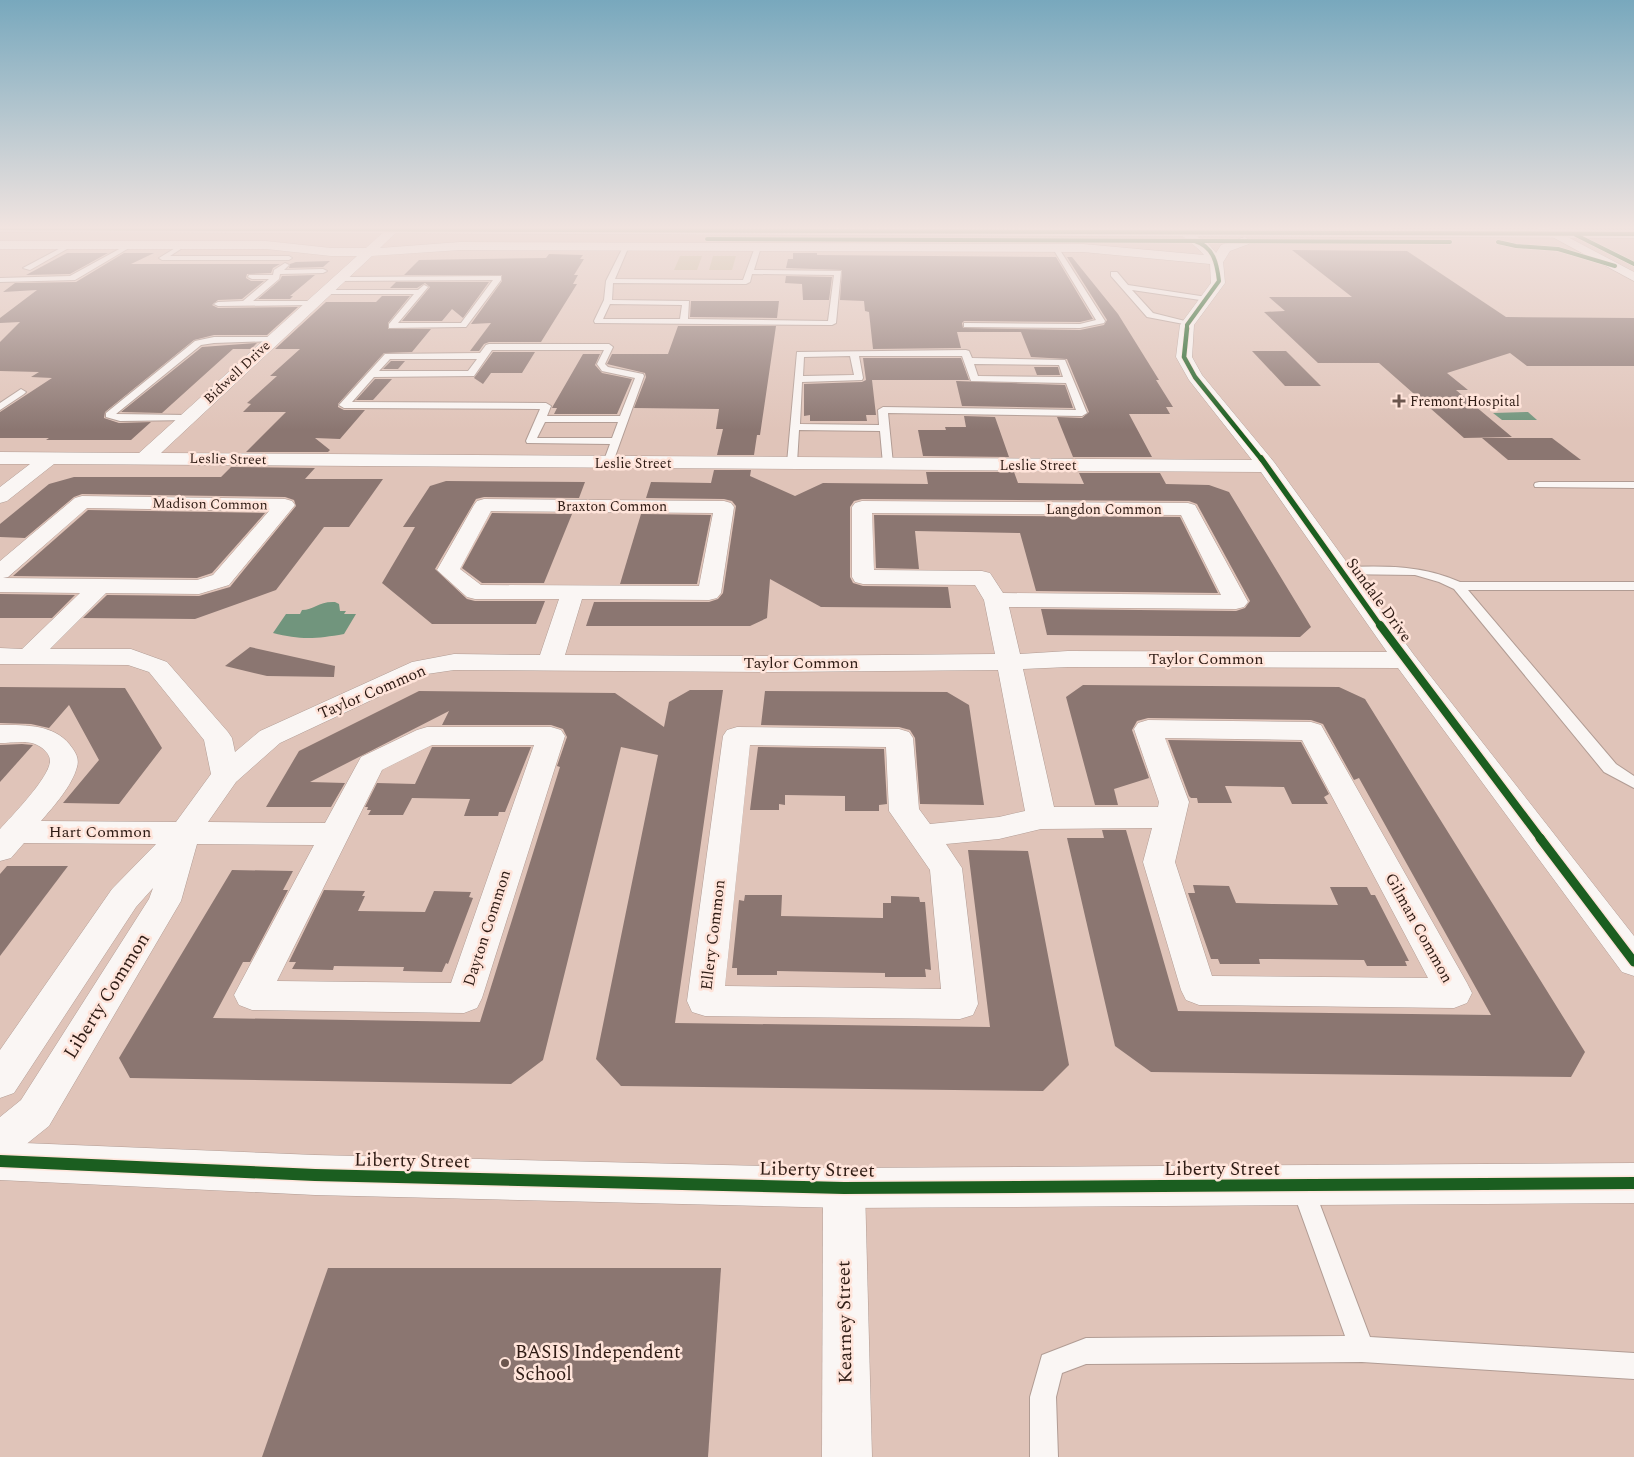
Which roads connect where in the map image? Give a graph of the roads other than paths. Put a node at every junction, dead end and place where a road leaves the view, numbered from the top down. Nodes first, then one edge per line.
1 (255, 294) edge
2 (321, 294) edge
3 (418, 294) edge
4 (486, 294) edge
5 (608, 294) edge
6 (836, 294) edge
7 (1084, 294) edge
8 (1132, 294) edge
9 (1175, 294) edge
10 (1210, 294) edge
11 (1207, 299) junction
12 (607, 302) junction
13 (311, 303) junction
14 (218, 304) dead end
15 (245, 304) junction
16 (684, 322) junction
17 (1189, 323) junction
18 (968, 325) dead end
19 (273, 339) junction
20 (854, 353) junction
21 (483, 356) junction
22 (968, 361) junction
23 (372, 374) junction
24 (798, 379) junction
25 (1069, 380) junction
26 (21, 392) dead end
27 (0, 408) edge
28 (188, 418) junction
29 (541, 419) junction
30 (625, 419) junction
31 (794, 427) junction
32 (885, 428) junction
33 (531, 441) junction
34 (616, 441) junction
35 (50, 458) junction
36 (144, 458) junction
37 (5, 462) edge
38 (520, 462) junction
39 (608, 463) junction
40 (792, 464) junction
41 (888, 464) junction
42 (1266, 466) junction
43 (1539, 485) dead end
44 (1634, 485) edge
45 (0, 497) edge
46 (1340, 571) junction
47 (0, 572) edge
48 (0, 586) edge
49 (100, 586) junction
50 (1458, 586) junction
51 (1634, 586) edge
52 (573, 592) junction
53 (996, 600) junction
54 (0, 656) edge
55 (29, 656) junction
56 (1405, 660) junction
57 (550, 662) junction
58 (1009, 662) junction
59 (0, 734) edge
60 (226, 775) junction
61 (1634, 783) edge
62 (1171, 817) junction
63 (1041, 818) junction
64 (185, 833) junction
65 (335, 834) junction
66 (923, 836) junction
67 (8, 841) edge
68 (137, 947) junction
69 (90, 948) junction
70 (1634, 962) edge
71 (0, 1081) edge
72 (0, 1141) edge
73 (0, 1161) edge
74 (1634, 1183) edge
75 (1302, 1185) junction
76 (844, 1188) junction
77 (1362, 1349) junction
78 (1634, 1366) edge
79 (847, 1457) edge
80 (1044, 1457) edge

1 - 15 lane
2 - 13 street, Bidwell Drive
3 - 4 lane
5 - 12 lane
6 - 16 lane
7 - 18 lane
8 - 17 lane
9 - 11 lane
10 - 11 street, Sundale Drive
11 - 17 street, Sundale Drive
12 - 16 lane
12 - 16 lane
13 - 15 lane
13 - 19 street, Bidwell Drive
14 - 15 lane
17 - 42 street, Sundale Drive
19 - 28 street, Bidwell Drive
19 - 28 lane
20 - 22 lane
20 - 24 lane
20 - 24 lane
21 - 23 lane
21 - 23 lane
21 - 30 lane
22 - 25 lane
22 - 25 lane
23 - 29 lane
24 - 31 lane
25 - 32 lane
26 - 27 lane
28 - 36 street, Bidwell Drive
29 - 30 lane
29 - 33 lane
30 - 34 lane
31 - 32 lane
31 - 40 lane
32 - 41 lane
33 - 34 lane
33 - 38 lane
34 - 39 lane
35 - 36 street, Leslie Street
35 - 37 street, Leslie Street
35 - 45 street
36 - 38 street, Leslie Street
38 - 39 street, Leslie Street
39 - 40 street, Leslie Street
40 - 41 street, Leslie Street
41 - 42 street, Leslie Street
42 - 46 street, Sundale Drive
43 - 44 lane
46 - 50 lane
46 - 56 street, Sundale Drive
47 - 49 street, Madison Common
48 - 49 street, Madison Common
49 - 55 street
50 - 51 lane
50 - 61 lane
52 - 52 street, Braxton Common
52 - 57 street
53 - 53 street, Langdon Common
53 - 58 street
54 - 55 street
55 - 60 street
56 - 58 street, Taylor Common
56 - 70 street, Sundale Drive
57 - 58 street, Taylor Common
57 - 60 street, Taylor Common
58 - 63 street
59 - 67 street, Hart Common
60 - 64 street, Liberty Common
62 - 62 street, Gilman Common
62 - 63 street
63 - 66 street
64 - 65 street
64 - 67 street, Hart Common
64 - 68 street, Liberty Common
64 - 69 street, Liberty Common
65 - 65 street, Dayton Common
66 - 66 street, Ellery Common
68 - 69 street
68 - 72 street, Liberty Common
69 - 71 street, Liberty Common
73 - 76 street, Liberty Street
74 - 75 street, Liberty Street
75 - 76 street, Liberty Street
75 - 77 lane
76 - 79 street, Kearney Street
77 - 78 lane
77 - 80 lane

